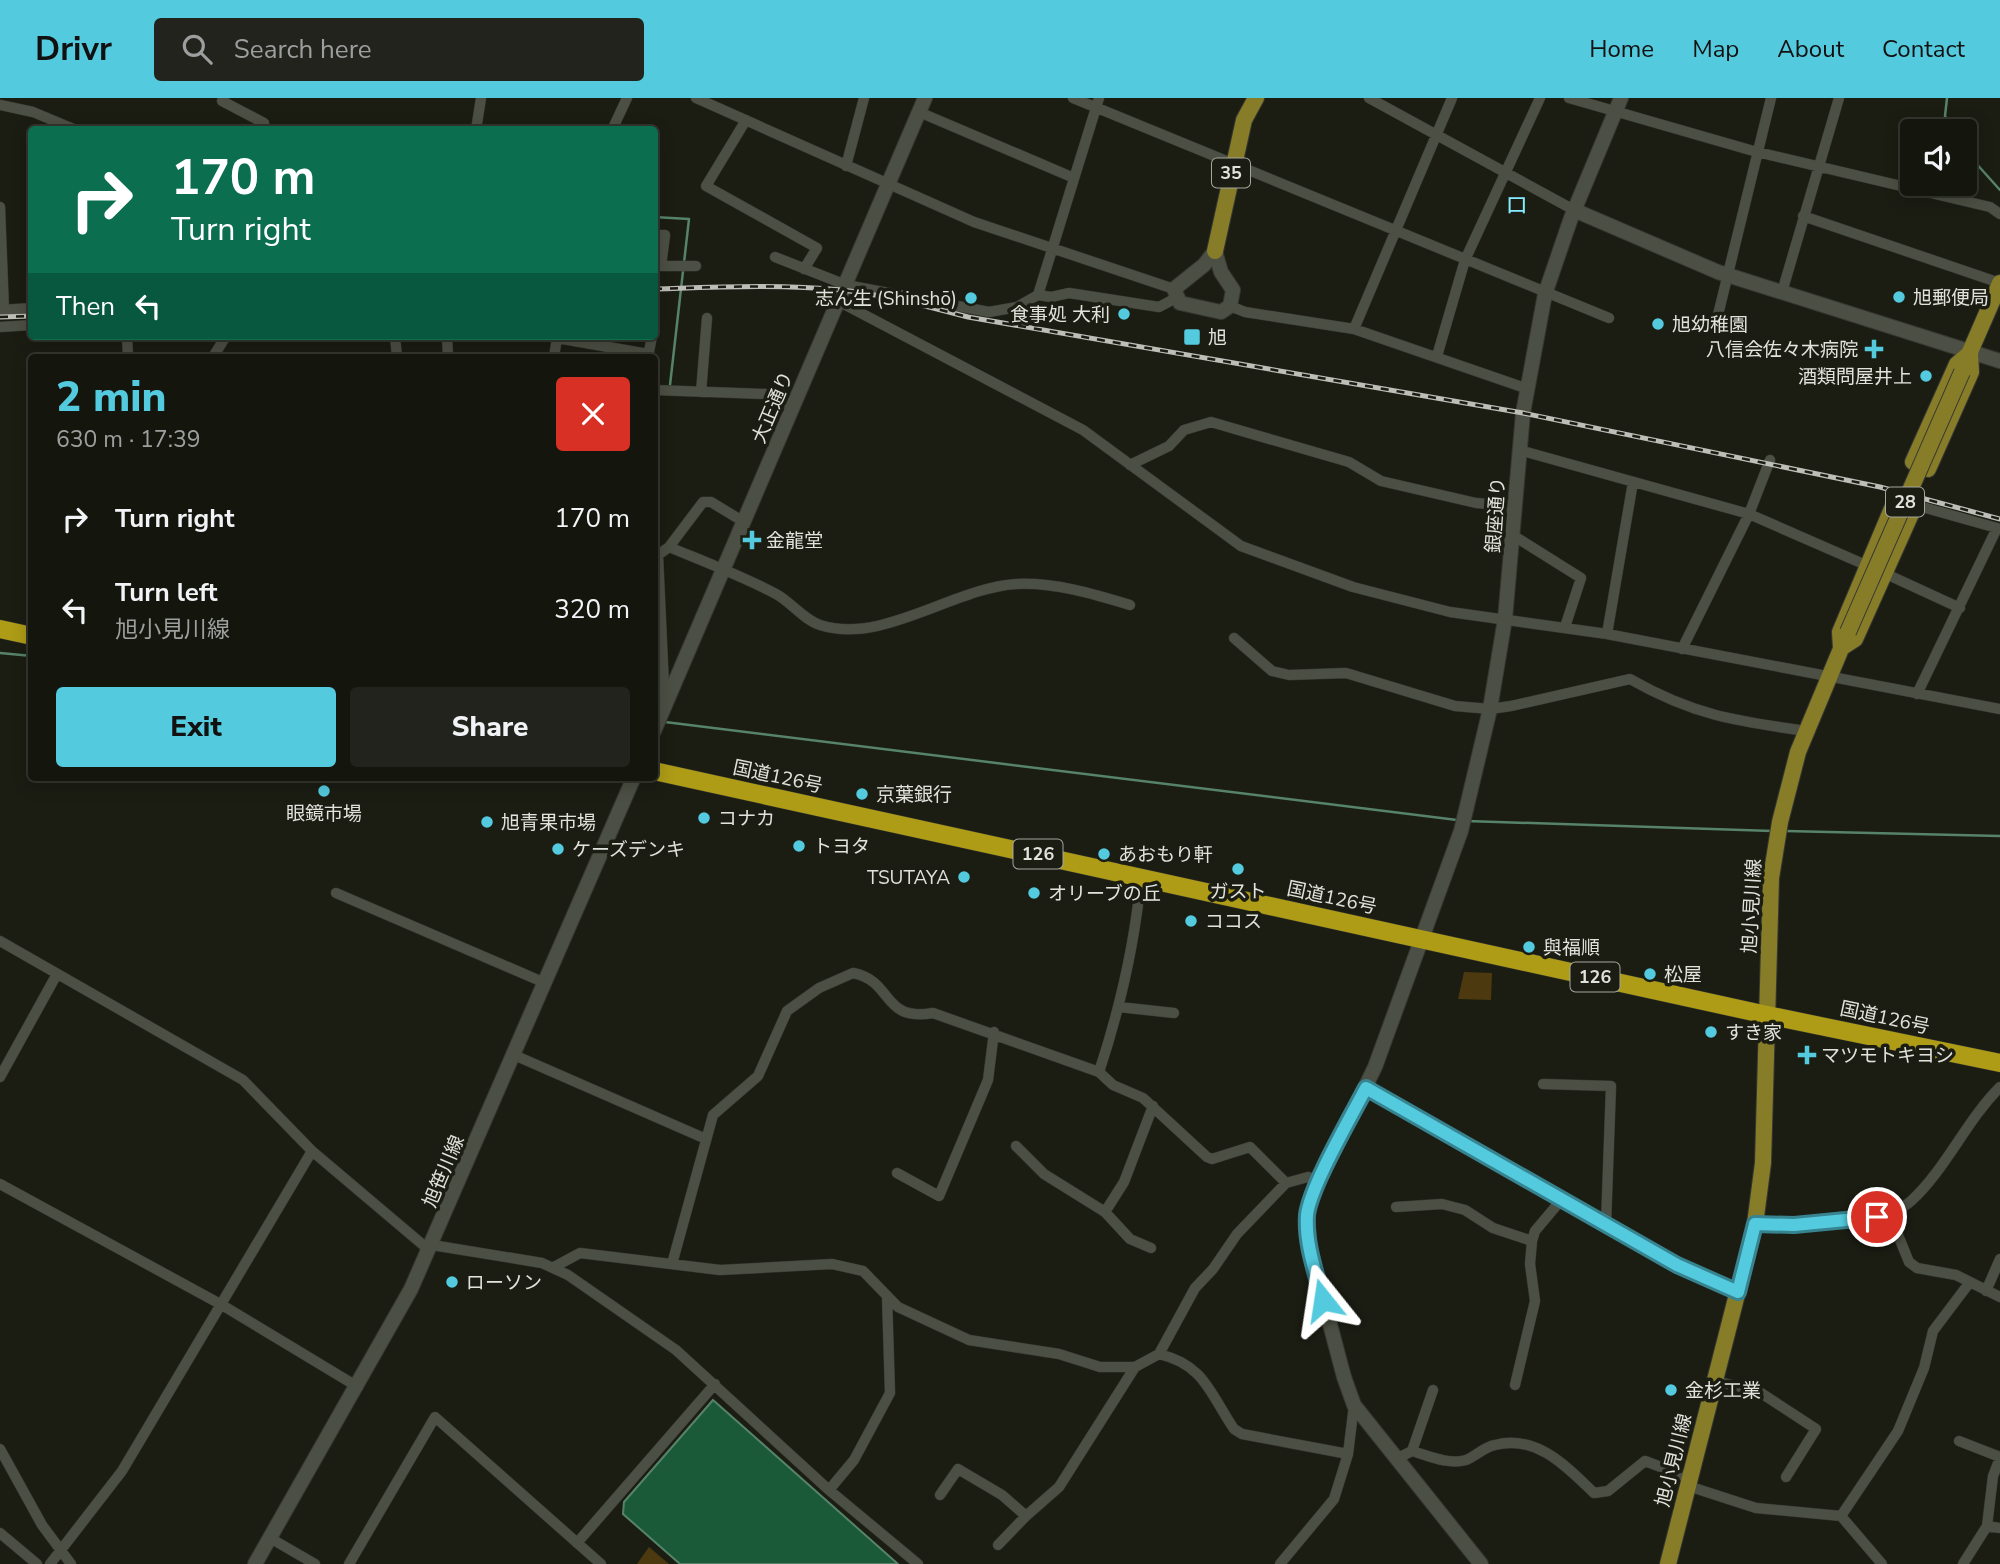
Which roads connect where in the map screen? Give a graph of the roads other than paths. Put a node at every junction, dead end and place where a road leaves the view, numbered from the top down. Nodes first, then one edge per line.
1 (224, 98) edge
2 (481, 98) edge
3 (626, 98) edge
4 (696, 98) edge
5 (864, 98) edge
6 (925, 98) edge
7 (1073, 98) edge
8 (1256, 98) edge
9 (1369, 98) edge
10 (1451, 98) edge
11 (1540, 98) edge
12 (1569, 98) edge
13 (1621, 98) edge
14 (1772, 98) edge
15 (1839, 98) edge
16 (1098, 103) edge
17 (0, 105) edge
18 (919, 112) junction
19 (1615, 113) junction
20 (746, 120) junction
21 (66, 126) edge
22 (263, 126) edge
23 (478, 126) edge
24 (614, 126) edge
25 (1436, 134) junction
26 (1757, 152) junction
27 (1234, 163) junction
28 (846, 166) junction
29 (1817, 166) junction
30 (1505, 171) junction
31 (1074, 178) junction
32 (889, 184) junction
33 (0, 207) edge
34 (1574, 211) junction
35 (2000, 214) edge
36 (1803, 216) junction
37 (1394, 230) junction
38 (658, 235) edge
39 (1053, 250) junction
40 (1215, 251) junction
41 (775, 257) dead end
42 (1465, 260) junction
43 (658, 266) edge
44 (696, 266) dead end
45 (804, 269) junction
46 (1728, 275) junction
47 (2000, 283) edge
48 (846, 285) junction
49 (1782, 292) junction
50 (1175, 294) junction
51 (1545, 294) junction
52 (1038, 295) junction
53 (838, 301) junction
54 (1230, 306) junction
55 (28, 308) edge
56 (2, 310) edge
57 (707, 318) dead end
58 (1609, 318) dead end
59 (28, 325) edge
60 (0, 327) edge
61 (1715, 327) dead end
62 (1354, 329) junction
63 (567, 340) edge
64 (1970, 353) junction
65 (638, 354) edge
66 (1437, 356) junction
67 (2000, 361) edge
68 (1528, 389) junction
69 (658, 390) edge
70 (701, 393) junction
71 (794, 405) junction
72 (1519, 450) junction
73 (1769, 464) dead end
74 (1130, 465) junction
75 (1633, 482) junction
76 (1915, 505) junction
77 (1516, 506) junction
78 (1749, 514) junction
79 (744, 522) junction
80 (1514, 536) junction
81 (669, 547) junction
82 (658, 553) edge
83 (1868, 566) junction
84 (723, 570) junction
85 (1885, 573) junction
86 (1130, 605) dead end
87 (1960, 608) junction
88 (1504, 619) junction
89 (1565, 628) junction
90 (0, 629) edge
91 (658, 631) edge
92 (1607, 634) junction
93 (28, 635) edge
94 (1234, 638) dead end
95 (1841, 648) junction
96 (1682, 649) junction
97 (1828, 677) junction
98 (1917, 694) junction
99 (660, 708) edge
100 (1490, 709) junction
101 (2000, 709) edge
102 (1806, 731) junction
103 (658, 772) edge
104 (632, 781) edge
105 (1141, 877) junction
106 (336, 892) dead end
107 (1422, 939) junction
108 (0, 941) edge
109 (57, 974) junction
110 (545, 983) junction
111 (1119, 1007) junction
112 (1174, 1013) dead end
113 (1767, 1015) junction
114 (994, 1032) junction
115 (514, 1055) junction
116 (2000, 1062) edge
117 (1099, 1072) junction
118 (0, 1077) edge
119 (1543, 1084) dead end
120 (2000, 1087) edge
121 (1366, 1088) junction
122 (1153, 1106) junction
123 (706, 1139) junction
124 (1016, 1146) dead end
125 (312, 1151) junction
126 (897, 1173) dead end
127 (1320, 1181) junction
128 (1286, 1182) junction
129 (0, 1184) edge
130 (1562, 1199) junction
131 (1396, 1206) dead end
132 (1105, 1212) junction
133 (1889, 1213) junction
134 (1606, 1224) junction
135 (1755, 1224) junction
136 (1532, 1241) junction
137 (430, 1248) junction
138 (1151, 1248) dead end
139 (2000, 1259) edge
140 (672, 1264) junction
141 (554, 1267) junction
142 (1970, 1282) junction
143 (1986, 1290) junction
144 (1738, 1292) junction
145 (887, 1296) junction
146 (2000, 1297) edge
147 (222, 1305) junction
148 (1159, 1354) junction
149 (1135, 1367) junction
150 (1715, 1381) junction
151 (715, 1384) junction
152 (1515, 1385) dead end
153 (358, 1387) junction
154 (1433, 1390) dead end
155 (1354, 1405) junction
156 (1959, 1441) dead end
157 (0, 1449) edge
158 (1412, 1451) junction
159 (1348, 1454) junction
160 (2000, 1458) edge
161 (1396, 1459) junction
162 (1786, 1477) dead end
163 (1689, 1482) junction
164 (830, 1490) junction
165 (940, 1496) dead end
166 (1027, 1516) junction
167 (1841, 1516) junction
168 (1987, 1526) junction
169 (2000, 1528) edge
170 (0, 1533) edge
171 (270, 1538) junction
172 (577, 1542) junction
173 (998, 1545) dead end
174 (61, 1551) junction
175 (37, 1564) edge
176 (50, 1564) edge
177 (71, 1564) edge
178 (255, 1564) edge
179 (315, 1564) edge
180 (349, 1564) edge
181 (601, 1564) edge
182 (918, 1564) edge
183 (1280, 1564) edge
184 (1481, 1564) edge
185 (1668, 1564) edge
186 (1882, 1564) edge
187 (1962, 1564) edge

1 - 22 street
2 - 23 street
3 - 24 street
4 - 20 street
5 - 28 street
6 - 18 street, 大正通り
7 - 16 street
8 - 27 main road, 35
9 - 25 street
10 - 25 street
11 - 30 street
12 - 19 street
13 - 19 street, 銀座通り
14 - 26 street
15 - 29 street
16 - 27 street
16 - 31 street
17 - 21 street
18 - 31 street
18 - 32 street, 大正通り
19 - 26 street
19 - 34 street, 銀座通り
20 - 28 street
20 - 45 street
25 - 30 street
25 - 37 street
26 - 29 street
26 - 46 street
27 - 37 street
27 - 40 main road, 35
28 - 32 street
29 - 35 street
29 - 36 street
30 - 34 street
30 - 42 street
31 - 39 street
32 - 39 street
32 - 48 street, 大正通り
33 - 56 street
34 - 46 street
34 - 51 street, 銀座通り
36 - 47 street
36 - 49 street
37 - 42 street
37 - 62 street
38 - 43 street
39 - 50 street
39 - 52 street
40 - 50 street
40 - 54 street
41 - 45 street
42 - 51 street
42 - 66 street
43 - 44 street
45 - 48 street
46 - 49 street
46 - 61 street
47 - 64 main road, 旭小見川線 / 28
48 - 52 street
48 - 53 street, 大正通り
49 - 64 street
50 - 52 street
50 - 54 street
51 - 58 street
51 - 68 street, 銀座通り
53 - 71 street, 大正通り
53 - 74 street
54 - 62 street
55 - 56 street
57 - 70 street
59 - 60 street
62 - 66 street
63 - 65 street
64 - 64 main road
64 - 67 street
64 - 95 main road, 旭小見川線 / 28, bridge
66 - 68 street
68 - 72 street, 銀座通り
69 - 70 street
70 - 71 street
71 - 79 street, 大正通り
72 - 75 street
72 - 77 street, 銀座通り
73 - 78 street
74 - 77 street
74 - 88 street
75 - 78 street
75 - 92 street
76 - 83 main road
76 - 85 main road
76 - 87 street
77 - 80 street, 銀座通り
78 - 83 street
78 - 96 street
79 - 81 street
79 - 84 street, 大正通り
80 - 88 street, 銀座通り
80 - 89 street
81 - 82 street
81 - 84 street
83 - 95 main road
84 - 86 street
84 - 99 street, 大正通り
85 - 87 street
85 - 95 main road
87 - 98 street
88 - 89 street
88 - 100 street, 銀座通り
89 - 92 street
90 - 93 highway
91 - 99 street
92 - 96 street
94 - 100 street
95 - 97 main road, 旭小見川線 / 28
96 - 97 street
97 - 98 street
97 - 102 main road, 旭小見川線 / 28
98 - 101 street
100 - 102 street
100 - 107 street, 銀座通り
102 - 113 main road, 旭小見川線 / 28
103 - 105 highway, 国道126号 / 126
104 - 110 street, 旭笹川線
105 - 107 highway, 国道126号 / 126
105 - 111 street
106 - 110 street
107 - 113 highway, 国道126号 / 126
107 - 121 street, 銀座通り
108 - 109 street
109 - 118 street
109 - 125 street
110 - 115 street, 旭笹川線
111 - 112 street
111 - 117 street
113 - 116 highway, 国道126号 / 126
113 - 135 main road, 旭小見川線 / 28
114 - 117 street
114 - 123 street
114 - 126 street
115 - 123 street
115 - 137 street, 旭笹川線
117 - 122 street
119 - 134 street
120 - 133 street
121 - 127 street, 銀座通り
121 - 130 street
122 - 128 street
122 - 132 street
123 - 140 street
124 - 132 street
125 - 137 street
125 - 147 street
127 - 128 street
127 - 155 street, 銀座通り
128 - 148 street
129 - 147 street
130 - 134 street
130 - 136 street
131 - 136 street
132 - 138 street
133 - 135 street
133 - 142 street
134 - 144 street
135 - 144 main road, 旭小見川線 / 28
136 - 152 street
137 - 141 street
137 - 153 street, 旭笹川線
139 - 143 street
140 - 141 street
140 - 145 street
141 - 151 street
142 - 143 street
142 - 167 street
143 - 146 street
144 - 150 main road, 旭小見川線 / 28
145 - 149 street
145 - 164 street
147 - 153 street
147 - 174 street
148 - 149 street
148 - 159 street
149 - 166 street
150 - 162 street
150 - 163 main road, 旭小見川線 / 28
151 - 164 street
151 - 172 street
153 - 171 street, 旭笹川線
154 - 158 street
155 - 159 street
155 - 161 street, 銀座通り
156 - 160 street
157 - 174 street
158 - 161 street
158 - 163 street
159 - 183 street
160 - 168 street
161 - 184 street, 銀座通り
163 - 167 street
163 - 185 main road, 旭小見川線 / 28
164 - 182 street
165 - 166 street
166 - 173 street
167 - 186 street
168 - 169 street
168 - 187 street
170 - 175 street
171 - 178 street, 旭笹川線
171 - 179 street
172 - 180 street
172 - 181 street
174 - 176 street
174 - 177 street

